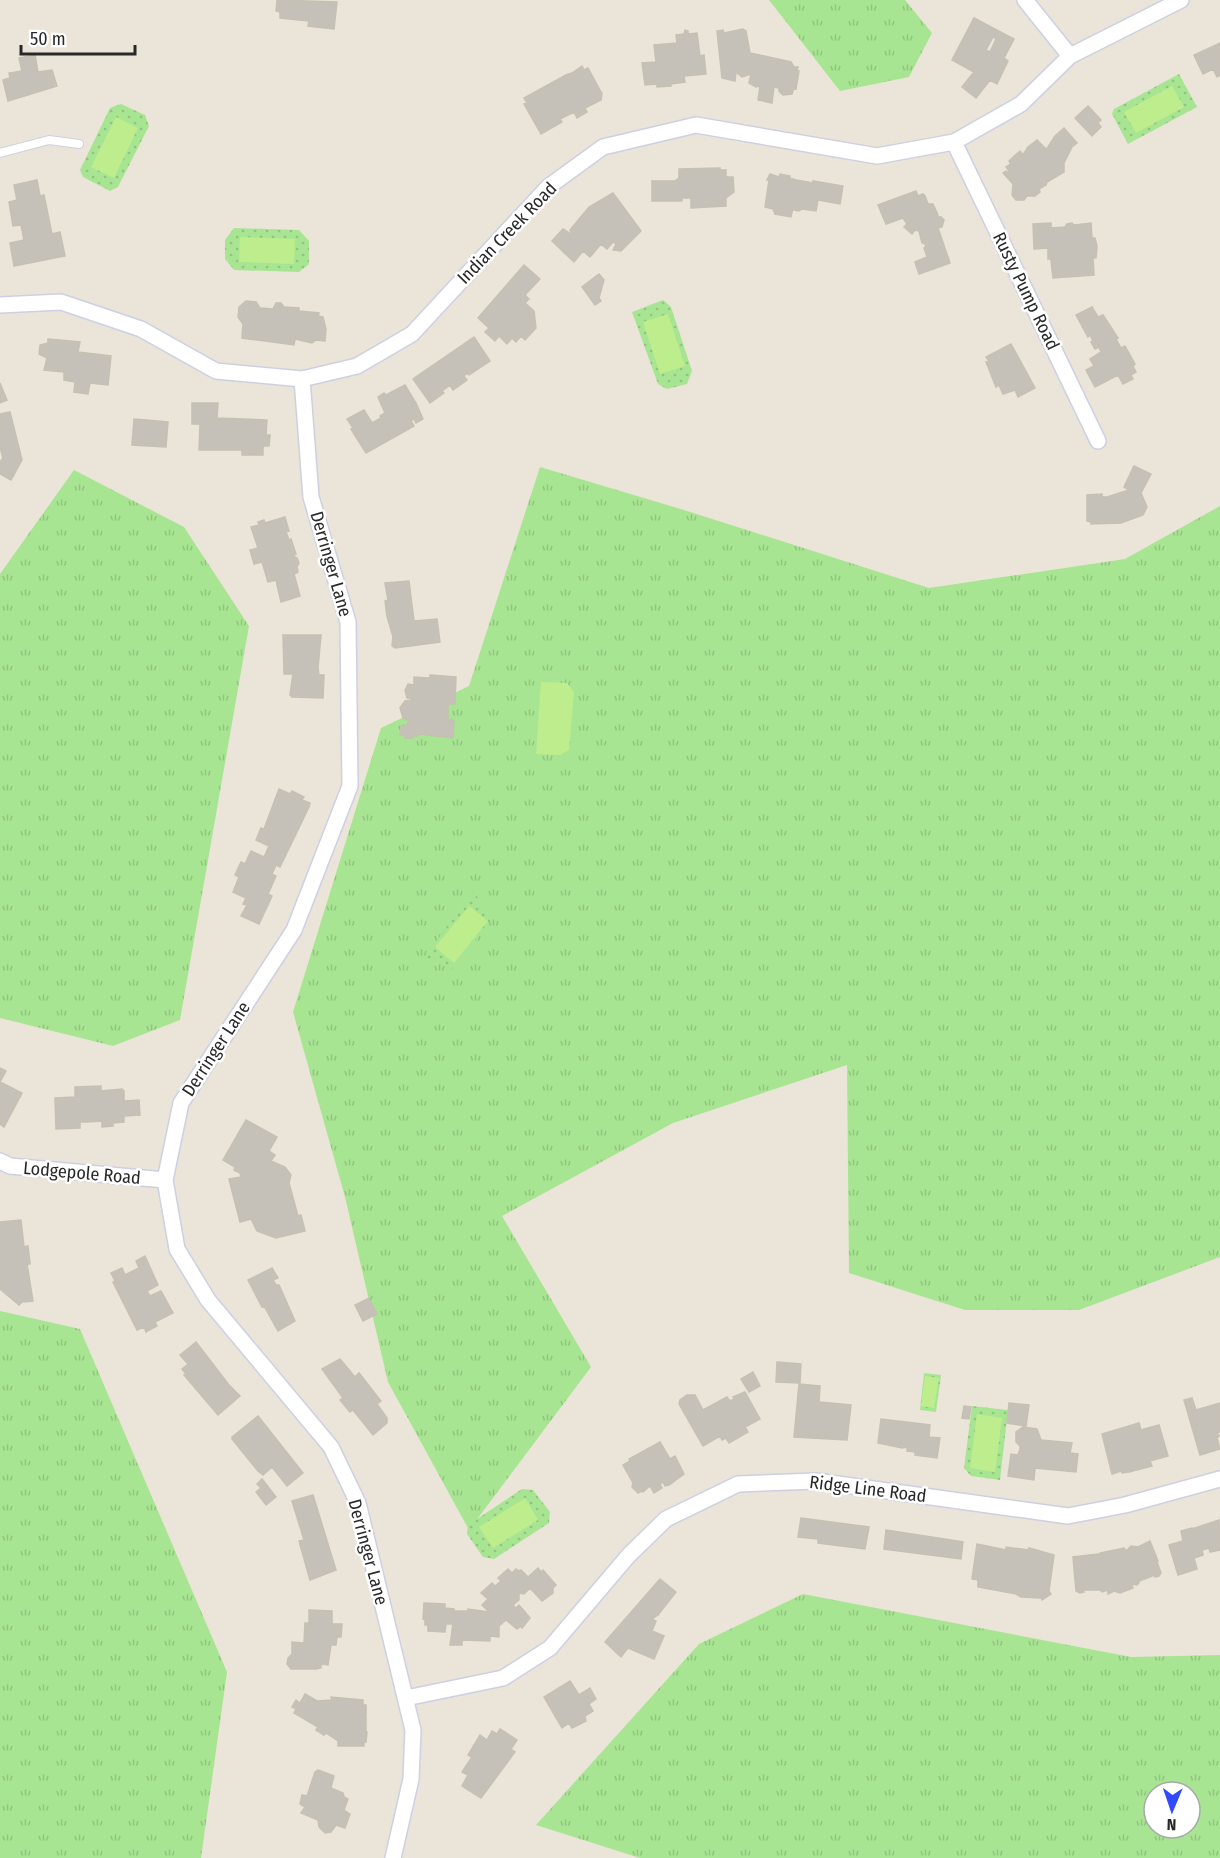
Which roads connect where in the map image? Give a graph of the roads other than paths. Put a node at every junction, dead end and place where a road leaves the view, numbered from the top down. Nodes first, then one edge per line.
1 (1025, 0) edge
2 (1181, 0) edge
3 (1070, 56) junction
4 (954, 142) junction
5 (79, 144) dead end
6 (0, 153) edge
7 (0, 305) edge
8 (302, 379) junction
9 (1098, 441) dead end
10 (0, 1161) edge
11 (165, 1180) junction
12 (1220, 1479) edge
13 (406, 1698) junction
14 (394, 1858) edge

1 - 3 street
2 - 3 street, Indian Creek Road
3 - 4 street, Indian Creek Road
4 - 8 street, Indian Creek Road
4 - 9 street, Rusty Pump Road
5 - 6 lane
7 - 8 street, Indian Creek Road
8 - 11 street, Derringer Lane
10 - 11 street, Lodgepole Road
11 - 13 street, Derringer Lane
12 - 13 street, Ridge Line Road
13 - 14 street, Derringer Lane

